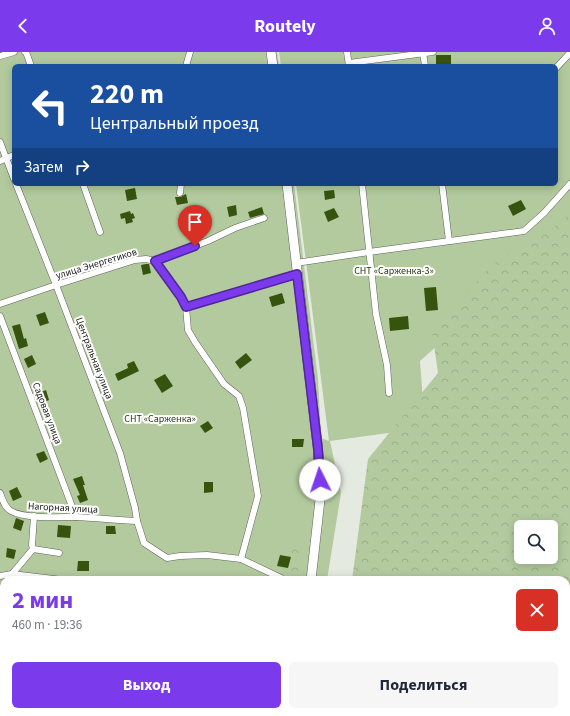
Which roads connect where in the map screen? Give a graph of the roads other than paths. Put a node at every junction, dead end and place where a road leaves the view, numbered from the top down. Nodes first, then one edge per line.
1 (14, 52) edge
2 (25, 52) edge
3 (190, 52) edge
4 (271, 52) edge
5 (347, 52) edge
6 (433, 52) edge
7 (423, 53) edge
8 (570, 53) edge
9 (0, 56) edge
10 (30, 64) edge
11 (187, 64) edge
12 (273, 64) edge
13 (349, 64) edge
14 (355, 64) edge
15 (425, 64) edge
16 (558, 66) edge
17 (0, 142) edge
18 (3, 159) edge
19 (12, 175) edge
20 (570, 184) edge
21 (17, 186) edge
22 (84, 186) edge
23 (181, 186) edge
24 (286, 186) edge
25 (362, 186) edge
26 (442, 186) edge
27 (180, 193) dead end
28 (264, 218) dead end
29 (100, 232) dead end
30 (449, 241) junction
31 (369, 252) junction
32 (155, 261) junction
33 (296, 263) junction
34 (297, 274) junction
35 (56, 285) junction
36 (0, 304) edge
37 (186, 307) junction
38 (0, 316) edge
39 (390, 393) dead end
40 (0, 493) edge
41 (34, 516) junction
42 (76, 517) junction
43 (137, 521) junction
44 (33, 549) junction
45 (59, 553) dead end
46 (241, 559) junction
47 (12, 574) junction
48 (0, 576) edge
49 (29, 576) edge
50 (277, 576) edge
51 (311, 576) edge

1 - 9 street
2 - 10 street
3 - 11 street
4 - 12 main road
5 - 13 street
6 - 7 street
7 - 14 street
7 - 15 street
8 - 16 street
17 - 18 street
18 - 19 street
20 - 30 street
21 - 35 street, Центральная улица
22 - 29 street
23 - 27 street
24 - 33 main road
25 - 31 street
26 - 30 street
28 - 32 street, улица Энергетиков
30 - 31 street
31 - 33 street
31 - 39 street
32 - 35 street, улица Энергетиков
32 - 37 street
33 - 34 main road
34 - 37 street
34 - 51 main road
35 - 36 street, улица Энергетиков
35 - 43 street, Центральная улица
37 - 46 street
38 - 42 street, Садовая улица
40 - 41 street, Нагорная улица
41 - 42 street, Нагорная улица
41 - 44 street
42 - 43 street, Нагорная улица
43 - 46 street, Центральная улица
44 - 45 street
44 - 47 street
46 - 50 street
47 - 48 street
47 - 49 street

